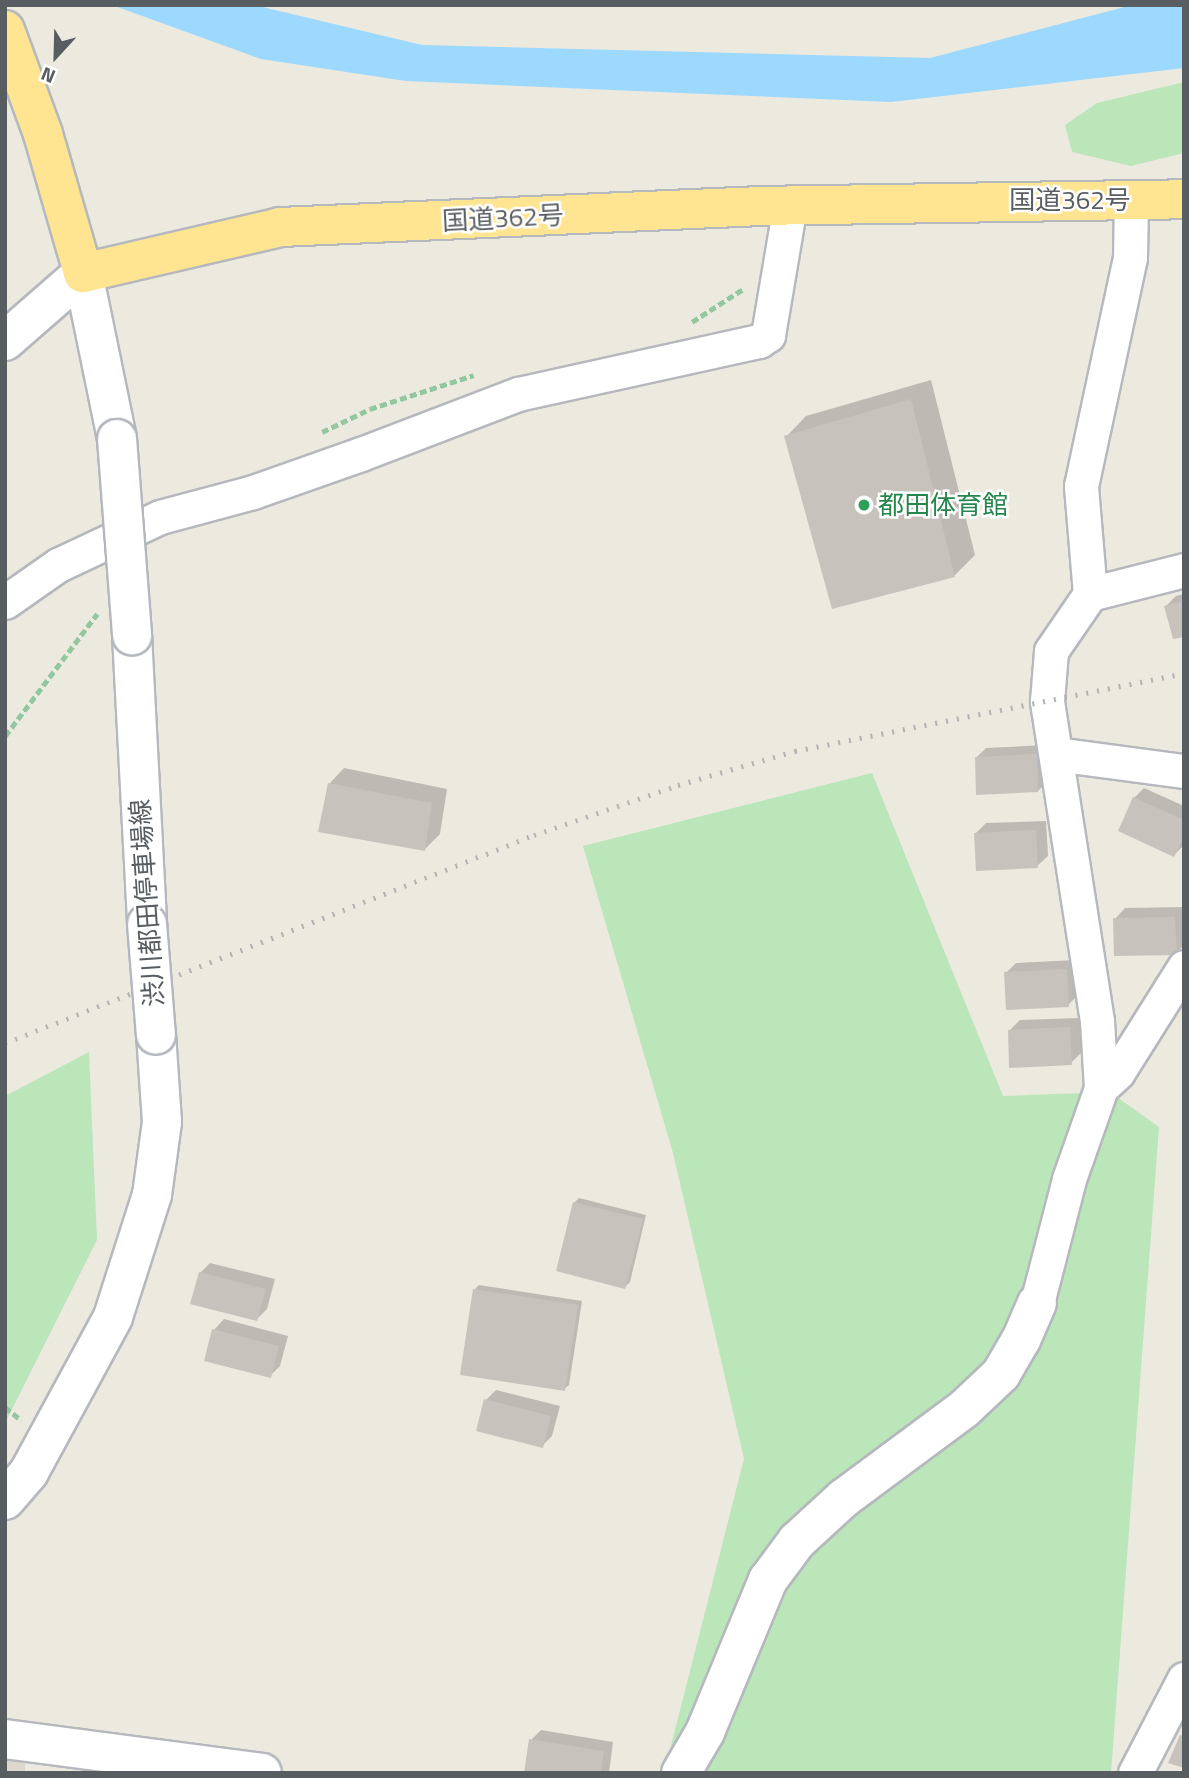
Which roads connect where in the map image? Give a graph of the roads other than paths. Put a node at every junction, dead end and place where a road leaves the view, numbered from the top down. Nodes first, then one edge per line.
1 (5, 30) edge
2 (1184, 199) edge
3 (1131, 200) junction
4 (790, 205) junction
5 (83, 273) junction
6 (5, 341) edge
7 (1184, 570) edge
8 (1090, 594) junction
9 (5, 602) edge
10 (1056, 754) junction
11 (1184, 771) edge
12 (1184, 967) edge
13 (1101, 1088) junction
14 (1037, 1303) joint
15 (5, 1500) edge
16 (1184, 1679) edge
17 (5, 1739) edge
18 (262, 1773) edge
19 (681, 1773) edge
20 (1135, 1773) edge

1 - 5 highway
2 - 3 highway, 国道362号
3 - 4 highway, 国道362号
3 - 8 street
4 - 5 highway, 国道362号
4 - 9 street
5 - 6 main road
5 - 15 main road, 渋川都田停車場線, bridge
7 - 8 street
8 - 10 street
10 - 11 street
10 - 13 street
12 - 13 street
13 - 14 street
14 - 19 main road
16 - 20 street
17 - 18 main road

